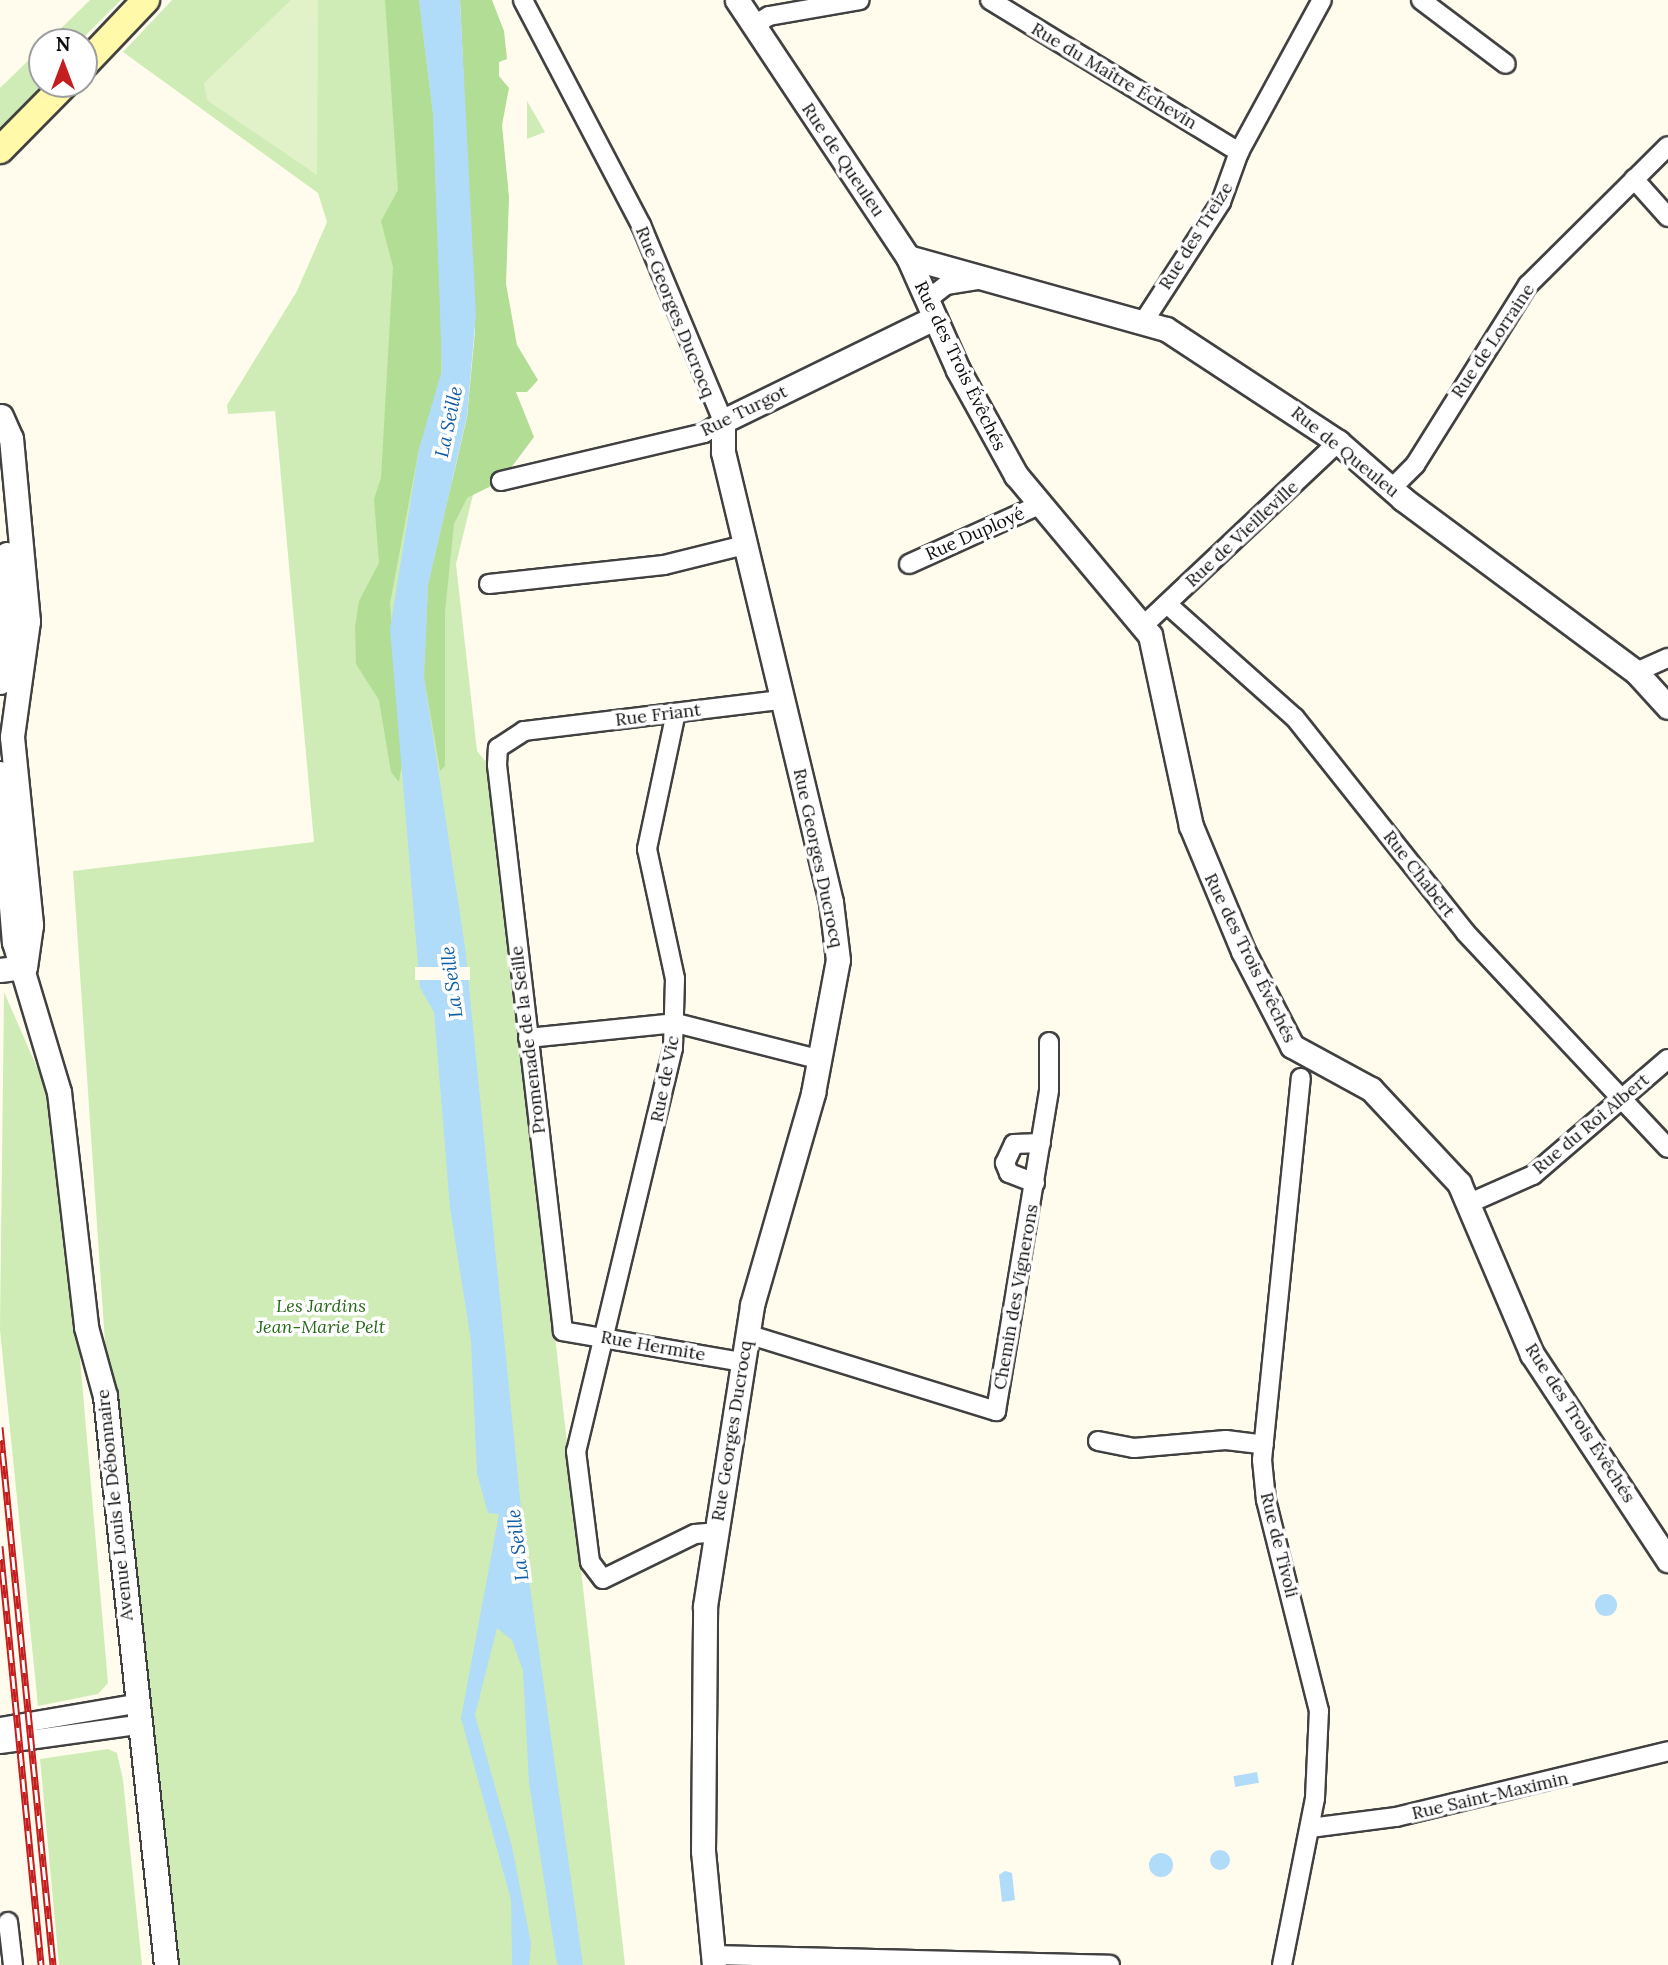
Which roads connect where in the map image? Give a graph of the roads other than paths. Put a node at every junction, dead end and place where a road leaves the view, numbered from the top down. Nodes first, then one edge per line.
1 (146, 0) edge
2 (523, 0) edge
3 (737, 0) edge
4 (860, 0) edge
5 (990, 0) edge
6 (1322, 0) edge
7 (1421, 0) edge
8 (753, 26) junction
9 (98, 50) edge
10 (1506, 64) dead end
11 (51, 98) edge
12 (1668, 146) edge
13 (0, 150) edge
14 (1239, 152) junction
15 (1634, 178) junction
16 (1668, 216) edge
17 (908, 257) junction
18 (979, 280) junction
19 (930, 309) junction
20 (1144, 321) junction
21 (0, 408) edge
22 (0, 417) edge
23 (723, 421) junction
24 (1338, 442) junction
25 (501, 481) dead end
26 (0, 488) edge
27 (1392, 488) junction
28 (1041, 504) junction
29 (745, 545) junction
30 (909, 564) dead end
31 (489, 584) dead end
32 (1167, 604) junction
33 (1144, 625) junction
34 (1668, 658) edge
35 (1636, 672) junction
36 (0, 682) edge
37 (782, 700) junction
38 (1668, 707) edge
39 (675, 717) junction
40 (498, 748) joint
41 (0, 773) edge
42 (26, 967) junction
43 (0, 970) edge
44 (676, 1023) junction
45 (528, 1038) junction
46 (1049, 1042) dead end
47 (1668, 1059) edge
48 (821, 1060) junction
49 (1304, 1065) junction
50 (1622, 1100) junction
51 (1041, 1143) junction
52 (1668, 1148) edge
53 (1035, 1183) junction
54 (1472, 1202) junction
55 (563, 1331) joint
56 (747, 1334) junction
57 (604, 1337) junction
58 (742, 1362) junction
59 (1098, 1441) dead end
60 (1264, 1445) junction
61 (716, 1532) junction
62 (1668, 1560) edge
63 (136, 1714) junction
64 (0, 1727) edge
65 (0, 1744) edge
66 (1668, 1751) edge
67 (1310, 1828) junction
68 (8, 1922) dead end
69 (713, 1960) edge
70 (13, 1965) edge
71 (166, 1965) edge
72 (1110, 1965) edge
73 (1282, 1965) edge

1 - 9 main road
2 - 23 street, Rue Georges Ducrocq
3 - 8 street, Rue de Queuleu
4 - 8 street
5 - 14 street, Rue du Maître Échevin
6 - 14 street, Rue des Treize
7 - 10 street
8 - 17 street, Rue de Queuleu
11 - 13 main road
12 - 15 street, Rue de Lorraine
14 - 20 street, Rue des Treize
15 - 16 street
15 - 27 street, Rue de Lorraine
17 - 18 street, Rue de Queuleu
17 - 19 street, Rue des Trois Évêchés
18 - 19 street, Rue de Queuleu
18 - 20 street, Rue de Queuleu
19 - 23 street, Rue Turgot
19 - 28 street, Rue des Trois Évêchés
20 - 24 street, Rue de Queuleu
21 - 22 street, Avenue Louis le Débonnaire
22 - 42 street, Avenue Louis le Débonnaire
23 - 25 street, Rue Turgot
23 - 29 street, Rue Georges Ducrocq
24 - 27 street, Rue de Queuleu
24 - 32 street, Rue de Vieilleville
26 - 36 street
27 - 35 street, Rue de Queuleu
28 - 30 street, Rue Duployé
28 - 33 street, Rue des Trois Évêchés
29 - 31 street
29 - 37 street, Rue Georges Ducrocq
32 - 33 street, Rue de Vieilleville
32 - 50 street, Rue Chabert
33 - 49 street, Rue des Trois Évêchés
34 - 35 street
35 - 38 street, Rue de Queuleu
37 - 39 street, Rue Friant
37 - 48 street, Rue Georges Ducrocq
39 - 40 street, Rue Friant
39 - 44 street, Rue de Vic
40 - 45 street, Promenade de la Seille
41 - 42 street, Avenue Louis le Débonnaire
42 - 43 street
42 - 63 street, Avenue Louis le Débonnaire
44 - 45 street
44 - 48 street
44 - 57 street, Rue de Vic
45 - 55 street, Promenade de la Seille
46 - 51 street, Chemin des Vignerons
47 - 50 street, Rue du Roi Albert
48 - 56 street, Rue Georges Ducrocq
49 - 54 street, Rue des Trois Évêchés
49 - 60 street, Rue de Tivoli
50 - 52 street, Rue Chabert
50 - 54 street, Rue du Roi Albert
51 - 53 street, Chemin des Vignerons
51 - 53 street, Chemin des Vignerons
53 - 56 street, Chemin des Vignerons
54 - 62 street, Rue des Trois Évêchés
55 - 57 street, Rue Hermite
56 - 58 street, Rue Georges Ducrocq
57 - 58 street, Rue Hermite
57 - 61 street, Rue de Vic
58 - 61 street, Rue Georges Ducrocq
59 - 60 street
60 - 67 street, Rue de Tivoli
61 - 69 street, Rue Georges Ducrocq
63 - 64 street
63 - 65 street
63 - 71 street, Avenue Louis le Débonnaire
66 - 67 street, Rue Saint-Maximin
67 - 73 street, Rue de Tivoli
68 - 70 street
69 - 72 street

